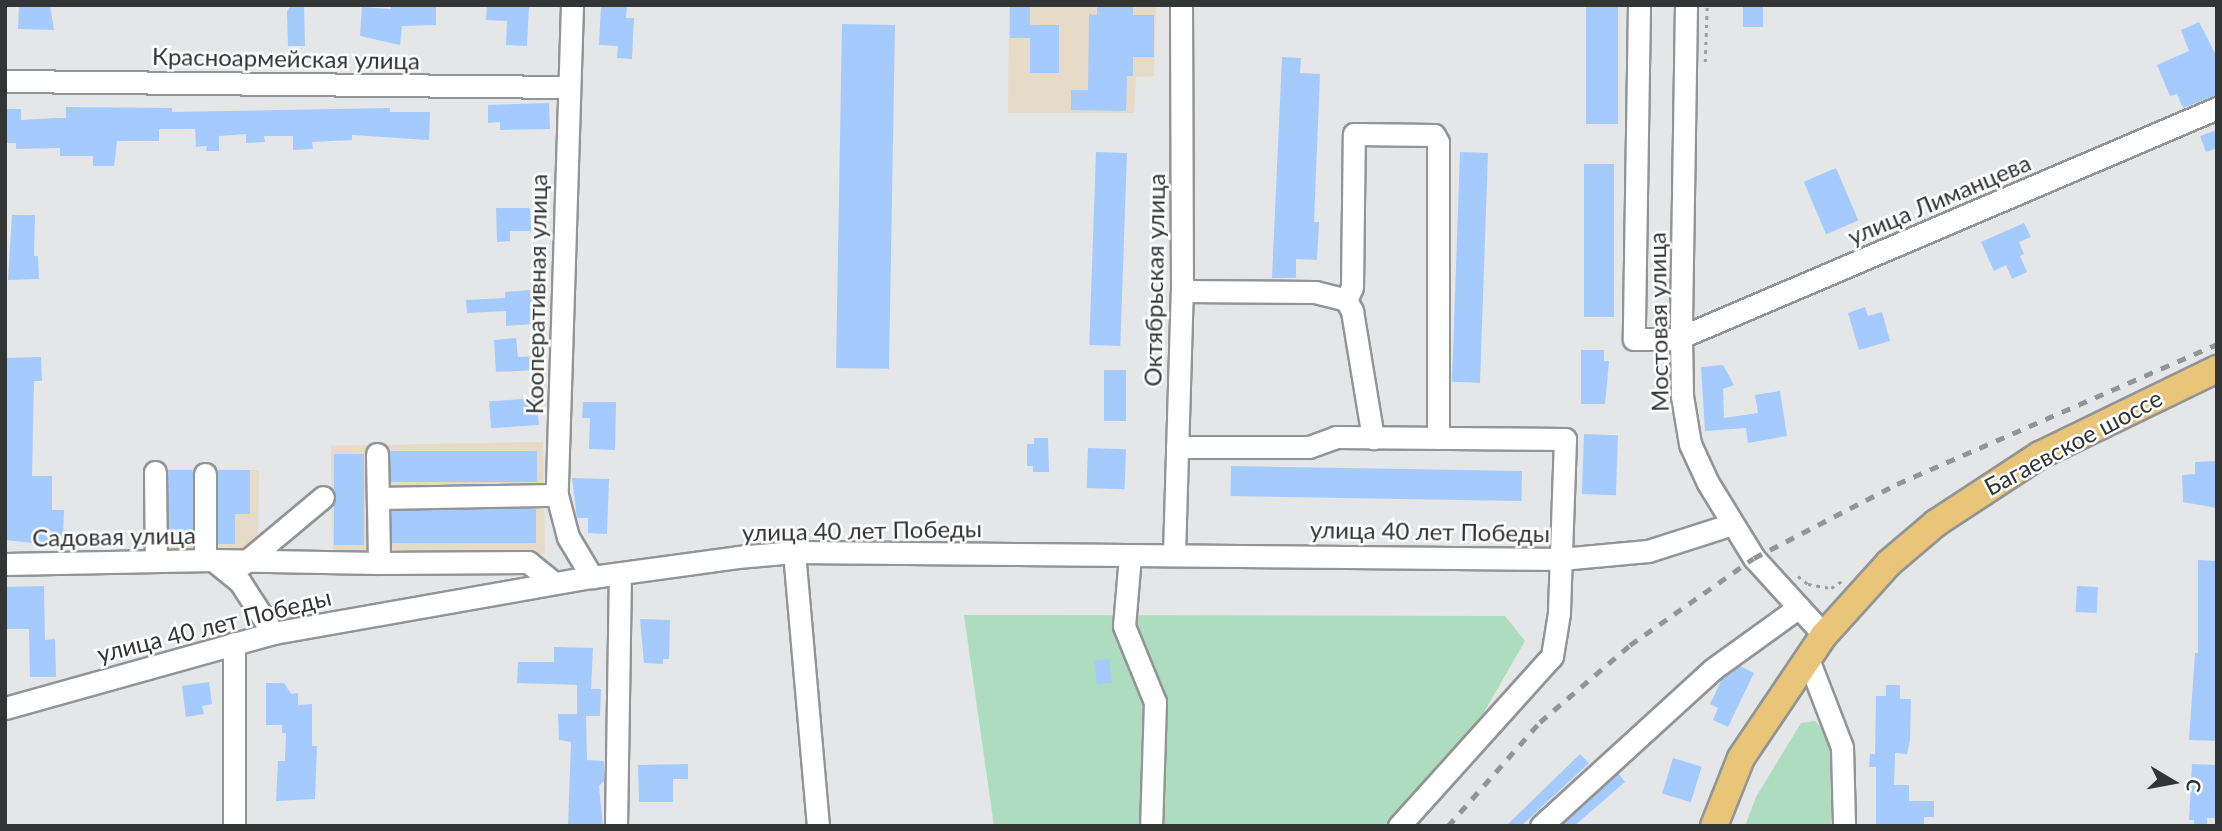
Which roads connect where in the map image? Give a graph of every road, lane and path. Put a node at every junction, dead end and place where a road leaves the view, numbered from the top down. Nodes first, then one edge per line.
1 (572, 5) edge
2 (1181, 5) edge
3 (1639, 5) edge
4 (1686, 5) edge
5 (1707, 5) edge
6 (1705, 73) dead end
7 (5, 81) edge
8 (567, 87) junction
9 (2217, 108) edge
10 (1182, 291) junction
11 (1346, 300) junction
12 (1681, 338) junction
13 (2217, 369) edge
14 (1373, 438) junction
15 (1438, 438) junction
16 (1177, 447) junction
17 (377, 454) dead end
18 (155, 472) dead end
19 (205, 474) dead end
20 (557, 495) junction
21 (323, 497) dead end
22 (378, 498) junction
23 (1732, 524) junction
24 (794, 552) junction
25 (1174, 554) junction
26 (1130, 556) junction
27 (1561, 559) junction
28 (209, 560) junction
29 (156, 561) junction
30 (379, 563) junction
31 (5, 564) edge
32 (240, 569) junction
33 (620, 574) junction
34 (1796, 575) dead end
35 (1850, 576) dead end
36 (592, 577) junction
37 (554, 583) junction
38 (1799, 607) junction
39 (273, 632) junction
40 (1824, 635) junction
41 (234, 643) junction
42 (1808, 659) junction
43 (5, 708) edge
44 (233, 826) edge
45 (616, 826) edge
46 (818, 826) edge
47 (1151, 826) edge
48 (1399, 826) edge
49 (1541, 826) edge
50 (1714, 826) edge
51 (1844, 826) edge

1 - 8 street, Кооперативная улица
2 - 10 street, Октябрьская улица
3 - 12 street
4 - 12 street, Мостовая улица
5 - 6 path
7 - 8 street, Красноармейская улица
8 - 20 street, Кооперативная улица
9 - 12 street, улица Лиманцева
10 - 11 street
10 - 16 street, Октябрьская улица
11 - 14 street
11 - 15 street
12 - 23 street, Мостовая улица
13 - 40 main road, Багаевское шоссе
14 - 15 street
14 - 16 street
15 - 27 street
16 - 25 street, Октябрьская улица
17 - 22 street
18 - 29 street
19 - 28 street
20 - 22 street
20 - 36 street, Кооперативная улица
21 - 32 street
22 - 30 street
23 - 27 street, улица 40 лет Победы
23 - 38 street, Мостовая улица
24 - 26 street, улица 40 лет Победы
24 - 33 street, улица 40 лет Победы
24 - 46 street
25 - 26 street, улица 40 лет Победы
25 - 27 street, улица 40 лет Победы
26 - 47 street
27 - 48 street
28 - 29 street, Садовая улица
28 - 32 street, Садовая улица
29 - 31 street, Садовая улица
30 - 32 street
30 - 37 street
32 - 39 street, Садовая улица
33 - 36 street, улица 40 лет Победы
33 - 45 street
34 - 35 path
36 - 37 street, улица 40 лет Победы
37 - 39 street, улица 40 лет Победы
38 - 40 street, Мостовая улица
38 - 49 street
39 - 41 street, улица 40 лет Победы
40 - 42 main road, Багаевское шоссе
41 - 43 street, улица 40 лет Победы
41 - 44 street
42 - 50 main road, Багаевское шоссе
42 - 51 street

